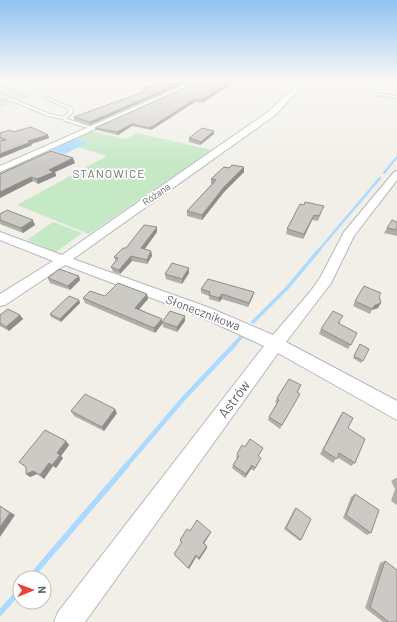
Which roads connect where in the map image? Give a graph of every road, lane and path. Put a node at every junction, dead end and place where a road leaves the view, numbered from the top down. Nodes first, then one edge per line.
1 (35, 109) edge
2 (71, 109) edge
3 (136, 109) edge
4 (276, 109) edge
5 (64, 118) junction
6 (93, 128) junction
7 (0, 169) edge
8 (397, 174) edge
9 (0, 236) edge
10 (62, 261) junction
11 (0, 301) edge
12 (275, 344) junction
13 (397, 411) edge
14 (68, 622) edge

1 - 5 lane
2 - 5 lane
3 - 6 street
4 - 10 street, Różana
5 - 6 lane
6 - 7 street
8 - 12 street, Astrów
9 - 10 street, Słonecznikowa
10 - 11 street, Różana
10 - 12 street, Słonecznikowa
12 - 13 street, Słonecznikowa
12 - 14 street, Astrów

